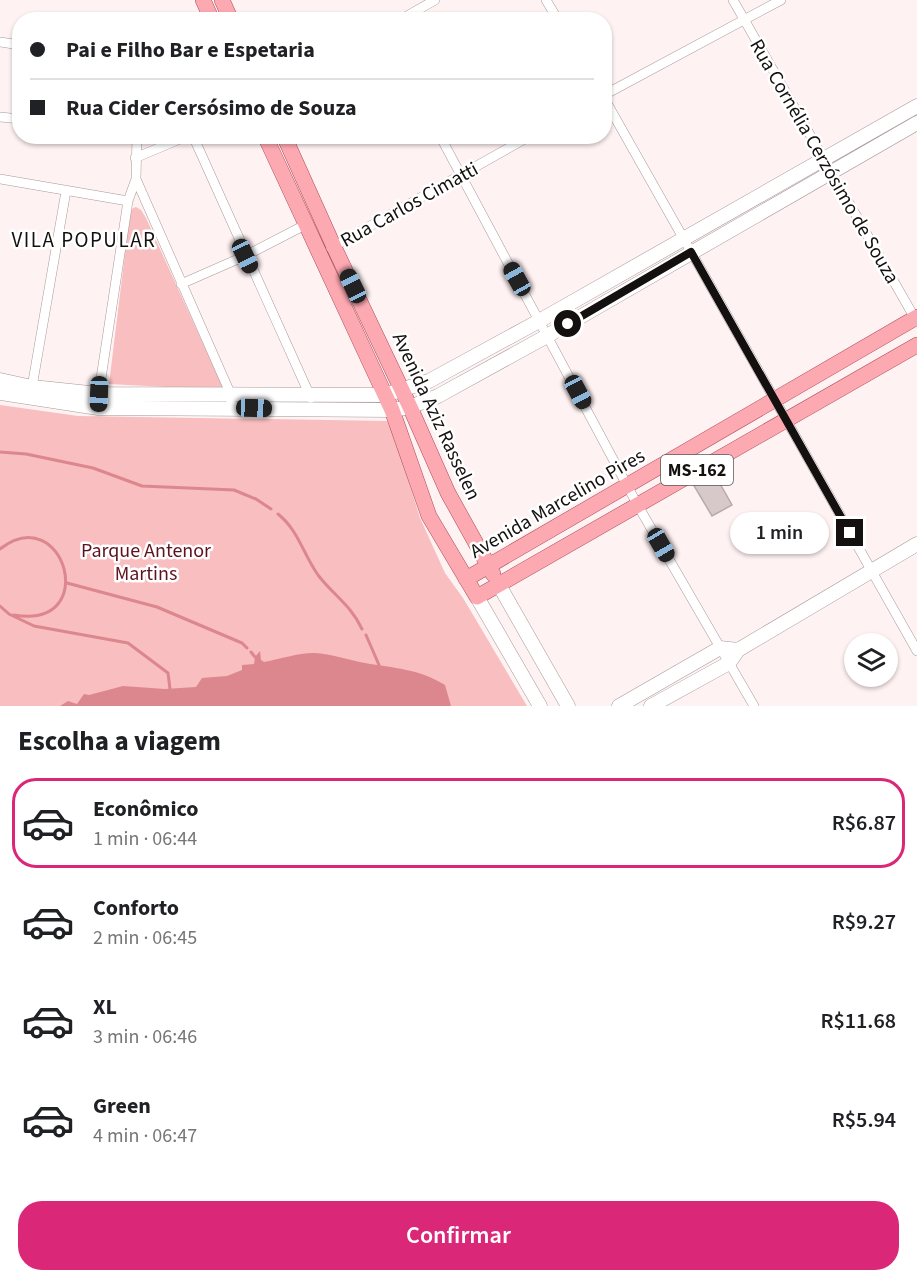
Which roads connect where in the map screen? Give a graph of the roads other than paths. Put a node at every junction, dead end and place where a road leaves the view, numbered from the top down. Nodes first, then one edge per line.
1 (435, 0) edge
2 (733, 0) edge
3 (781, 0) edge
4 (414, 12) edge
5 (744, 20) junction
6 (612, 92) edge
7 (917, 106) edge
8 (612, 110) edge
9 (917, 123) edge
10 (136, 144) edge
11 (168, 144) edge
12 (196, 144) edge
13 (269, 144) edge
14 (288, 144) edge
15 (444, 144) edge
16 (516, 144) edge
17 (135, 158) junction
18 (823, 160) junction
19 (831, 172) junction
20 (461, 175) junction
21 (1, 179) edge
22 (136, 179) junction
23 (0, 191) edge
24 (66, 191) junction
25 (128, 201) junction
26 (306, 225) junction
27 (684, 238) junction
28 (334, 247) junction
29 (691, 252) junction
30 (319, 254) junction
31 (245, 256) junction
32 (180, 284) junction
33 (916, 319) edge
34 (539, 321) junction
35 (547, 336) junction
36 (917, 345) edge
37 (0, 380) edge
38 (32, 387) junction
39 (403, 390) junction
40 (0, 393) edge
41 (310, 394) junction
42 (385, 394) junction
43 (775, 399) junction
44 (98, 401) junction
45 (231, 401) junction
46 (410, 407) junction
47 (313, 410) junction
48 (392, 410) junction
49 (786, 420) junction
50 (628, 486) junction
51 (637, 504) junction
52 (917, 544) edge
53 (488, 566) junction
54 (872, 571) junction
55 (466, 579) junction
56 (499, 585) junction
57 (477, 597) junction
58 (720, 648) junction
59 (738, 650) junction
60 (917, 651) edge
61 (704, 657) junction
62 (729, 663) junction
63 (713, 671) junction
64 (540, 706) edge
65 (568, 706) edge
66 (619, 706) edge
67 (651, 706) edge
68 (754, 706) edge

1 - 4 street
2 - 5 street, Rua Cornélia Cerzósimo de Souza
3 - 5 street
5 - 6 street
5 - 18 street, Rua Cornélia Cerzósimo de Souza
7 - 18 main road
8 - 27 street
9 - 19 main road
10 - 17 street
11 - 17 street
12 - 31 street
13 - 26 main road, Avenida Aziz Rasselen
14 - 28 main road, Avenida Aziz Rasselen
15 - 20 street
16 - 20 street, Rua Carlos Cimatti
17 - 22 street
18 - 19 street, Rua Cornélia Cerzósimo de Souza
18 - 27 main road
19 - 29 main road
19 - 33 street, Rua Cornélia Cerzósimo de Souza
20 - 28 street, Rua Carlos Cimatti
20 - 34 street
21 - 23 street
21 - 24 street
22 - 25 street
22 - 32 street
24 - 25 street
24 - 38 street
25 - 44 street
26 - 30 main road, Avenida Aziz Rasselen
26 - 31 street
27 - 29 street
27 - 34 main road
28 - 30 street, Rua Carlos Cimatti
28 - 39 main road, Avenida Aziz Rasselen
29 - 35 main road
29 - 43 street
30 - 42 main road, Avenida Aziz Rasselen
31 - 32 street
31 - 41 street
32 - 45 street
33 - 43 main road, Avenida Marcelino Pires / MS-162
34 - 35 street
34 - 39 main road
35 - 46 main road
35 - 50 street
36 - 49 main road, Avenida Marcelino Pires / MS-162
37 - 38 main road
38 - 44 main road
39 - 42 main road
39 - 46 main road, Avenida Aziz Rasselen
40 - 44 main road
41 - 42 main road
41 - 45 main road
41 - 47 street
42 - 48 main road, Avenida Aziz Rasselen
43 - 49 street
43 - 50 main road, Avenida Marcelino Pires / MS-162
44 - 45 main road
45 - 47 main road
46 - 48 main road
46 - 53 main road, Avenida Aziz Rasselen
47 - 48 main road
48 - 55 main road, Avenida Aziz Rasselen
49 - 51 main road, Avenida Marcelino Pires / MS-162
49 - 54 street
50 - 51 street
50 - 53 main road, Avenida Marcelino Pires / MS-162
51 - 56 main road, Avenida Marcelino Pires / MS-162
51 - 58 street
52 - 54 main road
53 - 55 main road, Avenida Marcelino Pires / MS-162
53 - 56 main road, Avenida Aziz Rasselen
54 - 59 main road
54 - 60 street
55 - 57 main road, Avenida Aziz Rasselen
56 - 57 main road, Avenida Marcelino Pires / MS-162
56 - 65 main road, Avenida Aziz Rasselen
57 - 64 main road, Avenida Aziz Rasselen
58 - 59 main road
58 - 61 main road
58 - 62 street
59 - 62 main road
61 - 63 main road
61 - 66 main road
62 - 63 main road
62 - 68 street
63 - 67 main road

